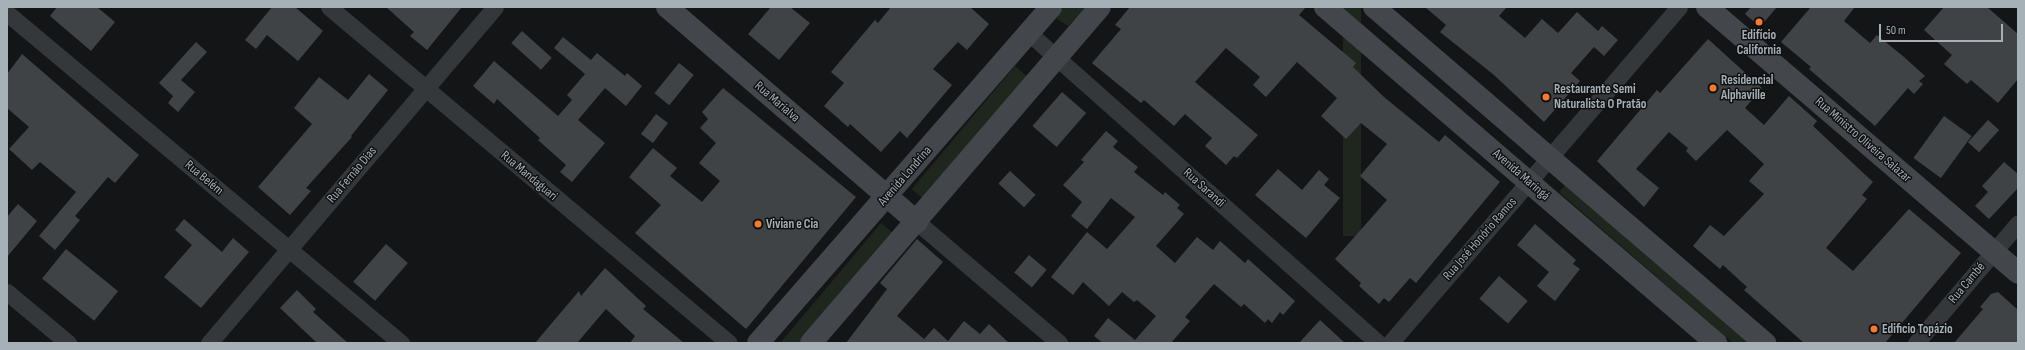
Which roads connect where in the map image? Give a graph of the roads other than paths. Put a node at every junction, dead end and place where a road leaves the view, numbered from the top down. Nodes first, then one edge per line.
1 (329, 7) edge
2 (495, 7) edge
3 (667, 7) edge
4 (1051, 7) edge
5 (1100, 7) edge
6 (1325, 7) edge
7 (1374, 7) edge
8 (1678, 7) edge
9 (1707, 7) edge
10 (7, 13) edge
11 (1030, 33) junction
12 (1424, 50) junction
13 (1058, 58) junction
14 (1404, 75) junction
15 (425, 89) junction
16 (1550, 158) junction
17 (1529, 182) junction
18 (887, 196) junction
19 (916, 222) junction
20 (2018, 223) edge
21 (289, 249) junction
22 (1994, 252) junction
23 (2018, 273) edge
24 (7, 292) edge
25 (68, 343) edge
26 (210, 343) edge
27 (401, 343) edge
28 (729, 343) edge
29 (758, 343) edge
30 (811, 343) edge
31 (1059, 343) edge
32 (1378, 343) edge
33 (1390, 343) edge
34 (1716, 343) edge
35 (1765, 343) edge
36 (1916, 343) edge

1 - 15 street, Rua Mandaguari
2 - 15 street, Rua Fernão Dias
3 - 18 street, Rua Marialva
4 - 11 street, Avenida Londrina
5 - 13 street
6 - 14 street, Avenida Maringá
7 - 12 street
8 - 16 street, Rua José Honório Ramos
9 - 22 street, Rua Ministro Oliveira Salazar
10 - 21 street, Rua Belém
11 - 13 street, Rua Sarandi
11 - 18 street, Avenida Londrina
12 - 14 street
12 - 16 street
13 - 19 street
13 - 32 street, Rua Sarandi
14 - 17 street, Avenida Maringá
15 - 21 street, Rua Fernão Dias
15 - 28 street, Rua Mandaguari
16 - 17 street, Rua José Honório Ramos
16 - 35 street
17 - 33 street, Rua José Honório Ramos
17 - 34 street, Avenida Maringá
18 - 19 street, Rua Marialva
18 - 29 street, Avenida Londrina
19 - 30 street
19 - 31 street
20 - 22 street, Rua Cambé
21 - 26 street, Rua Fernão Dias
21 - 27 street, Rua Belém
22 - 23 street, Rua Ministro Oliveira Salazar
22 - 36 street, Rua Cambé
24 - 25 street

